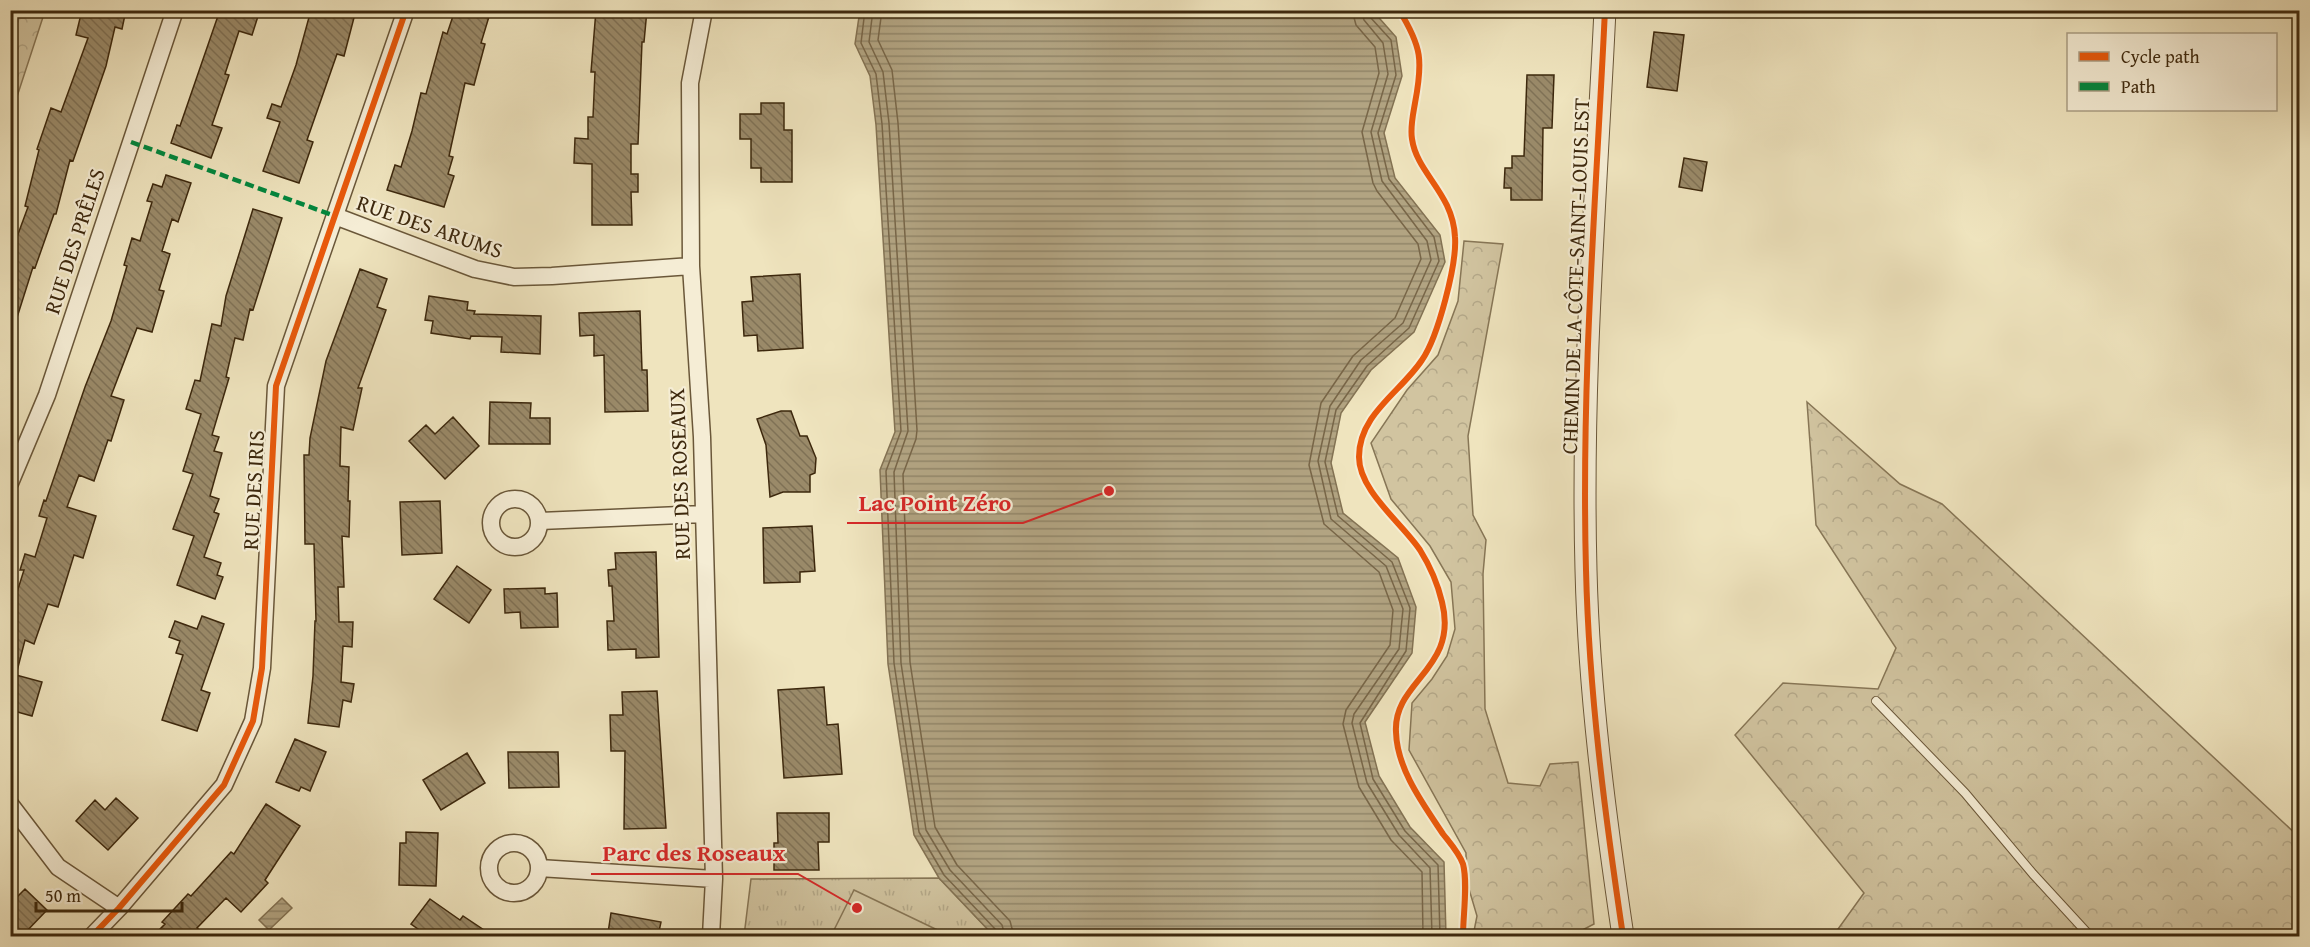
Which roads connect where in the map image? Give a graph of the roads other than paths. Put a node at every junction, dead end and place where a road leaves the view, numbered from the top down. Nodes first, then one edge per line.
1 (175, 10) edge
2 (406, 10) edge
3 (704, 10) edge
4 (1605, 10) edge
5 (335, 216) junction
6 (691, 266) junction
7 (10, 483) edge
8 (704, 514) junction
9 (540, 521) dead end
10 (1876, 701) dead end
11 (10, 804) edge
12 (539, 868) dead end
13 (714, 879) junction
14 (119, 908) junction
15 (92, 936) edge
16 (711, 936) edge
17 (1623, 936) edge
18 (2090, 936) edge

1 - 7 street, RUE DES PRÊLES
2 - 5 street, RUE DES IRIS
3 - 6 street, RUE DES ROSEAUX
4 - 17 street, CHEMIN DE LA CÔTE-SAINT-LOUIS EST
5 - 6 street, RUE DES ARUMS
5 - 14 street, RUE DES IRIS
6 - 8 street, RUE DES ROSEAUX
8 - 9 street
8 - 13 street, RUE DES ROSEAUX
10 - 18 lane
11 - 14 street
12 - 13 street
13 - 16 street, RUE DES ROSEAUX
14 - 15 street, RUE DES IRIS

